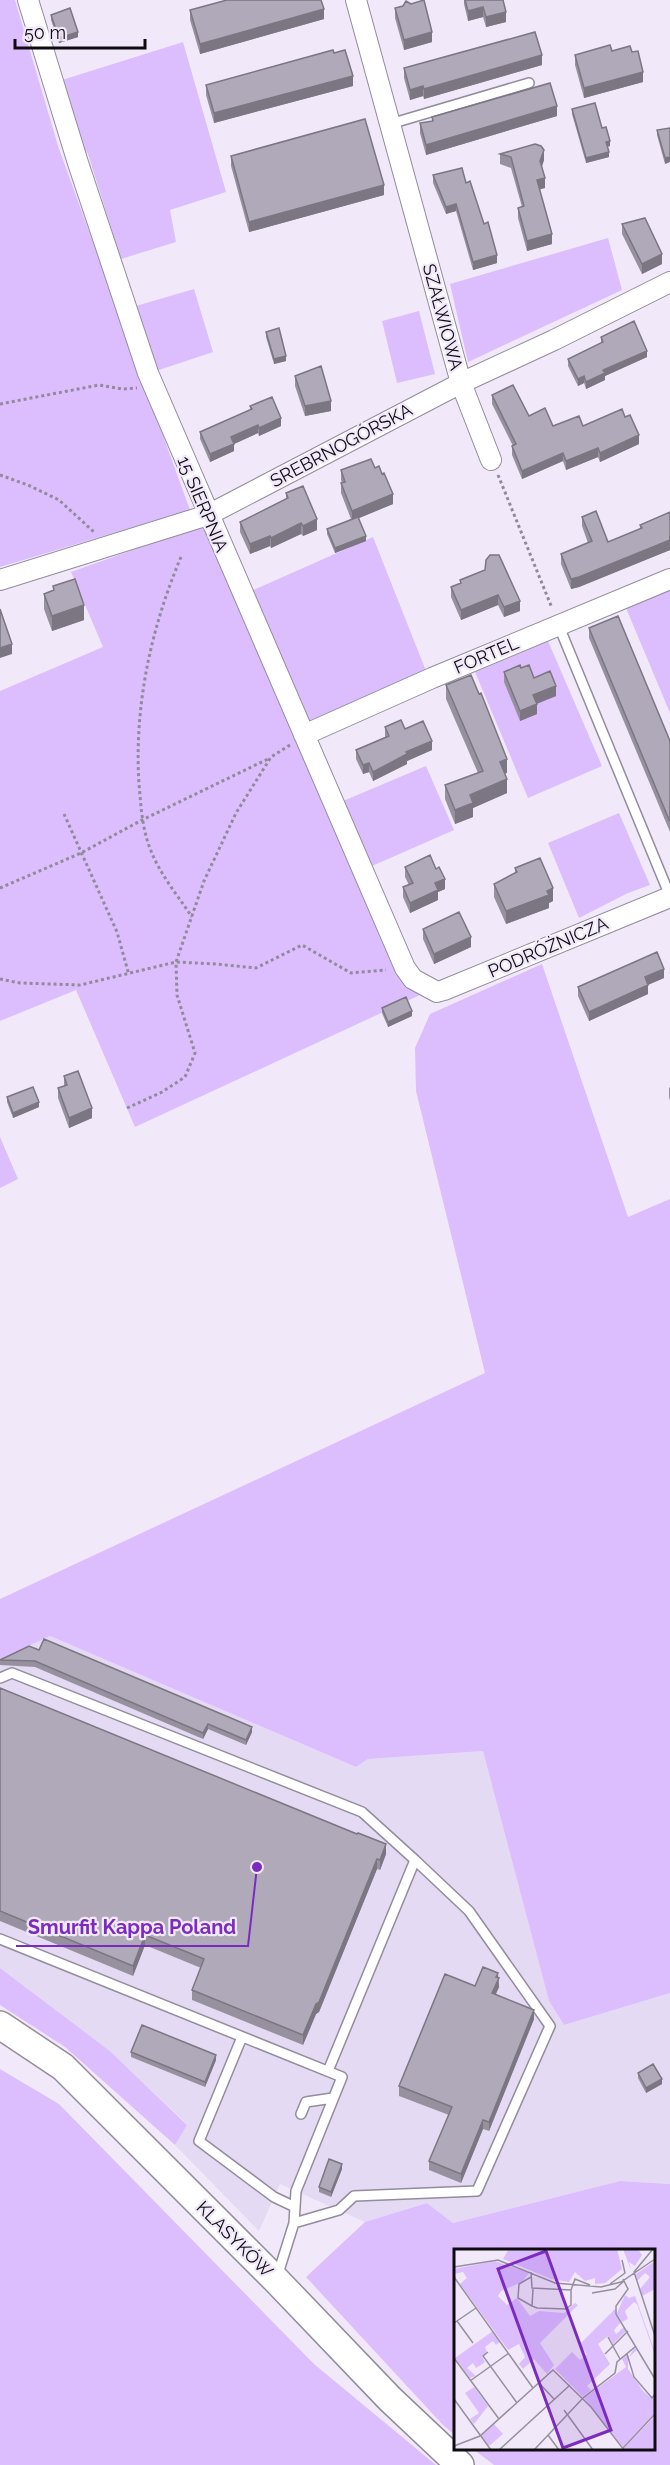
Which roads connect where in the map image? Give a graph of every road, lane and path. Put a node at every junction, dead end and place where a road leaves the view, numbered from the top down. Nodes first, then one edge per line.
1 (28, 0) edge
2 (356, 0) edge
3 (529, 83) dead end
4 (390, 124) junction
5 (670, 282) edge
6 (461, 383) junction
7 (153, 385) junction
8 (0, 404) edge
9 (491, 460) joint
10 (0, 475) edge
11 (208, 515) junction
12 (109, 546) junction
13 (181, 557) dead end
14 (670, 579) edge
15 (0, 580) edge
16 (558, 624) junction
17 (304, 735) junction
18 (271, 757) junction
19 (64, 814) dead end
20 (142, 820) junction
21 (81, 853) junction
22 (0, 888) edge
23 (670, 896) edge
24 (192, 917) junction
25 (176, 962) junction
26 (405, 968) junction
27 (129, 975) junction
28 (0, 979) edge
29 (425, 987) joint
30 (127, 1108) dead end
31 (0, 1678) edge
32 (415, 1860) junction
33 (0, 1939) edge
34 (0, 2025) edge
35 (242, 2037) junction
36 (328, 2071) junction
37 (333, 2098) junction
38 (301, 2114) dead end
39 (295, 2206) junction
40 (294, 2223) junction
41 (276, 2280) junction
42 (460, 2465) edge

1 - 7 street, 15 SIERPNIA
2 - 4 street, SZAŁWIOWA
3 - 4 lane
4 - 6 street, SZAŁWIOWA
5 - 6 street, SREBRNOGÓRSKA
6 - 9 street, SZAŁWIOWA
6 - 11 street, SREBRNOGÓRSKA
7 - 8 path
7 - 11 street, 15 SIERPNIA
9 - 16 path
10 - 12 path
11 - 12 street, SREBRNOGÓRSKA
11 - 17 street, 15 SIERPNIA
12 - 15 street, SREBRNOGÓRSKA
13 - 20 path
14 - 16 street, FORTEL
16 - 17 street, FORTEL
16 - 23 lane
17 - 18 path
17 - 26 street, 15 SIERPNIA
18 - 20 path
18 - 24 path
19 - 21 path
20 - 21 path
20 - 24 path
21 - 22 path
21 - 27 path
23 - 29 street, PODRÓŻNICZA
24 - 25 path
25 - 26 path
25 - 27 path
25 - 30 path
26 - 29 street, 15 SIERPNIA
27 - 28 path
31 - 32 lane
32 - 36 lane
32 - 40 lane
33 - 35 lane
34 - 41 street, KLASYKÓW
35 - 36 lane
35 - 39 lane
36 - 37 lane
37 - 38 lane
37 - 39 lane
39 - 40 lane
40 - 41 lane
41 - 42 street, KLASYKÓW

